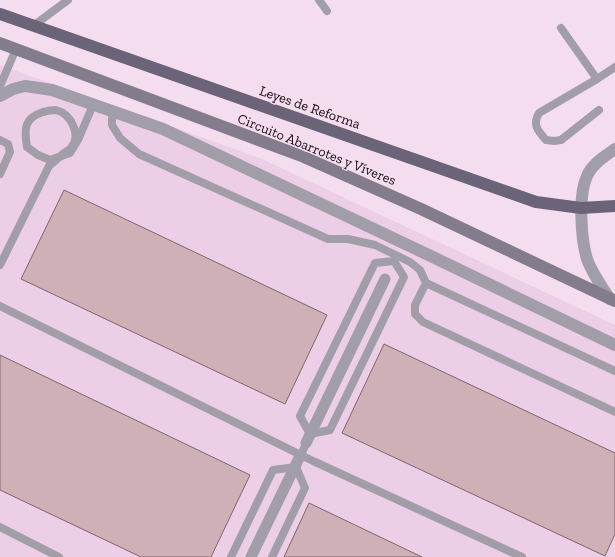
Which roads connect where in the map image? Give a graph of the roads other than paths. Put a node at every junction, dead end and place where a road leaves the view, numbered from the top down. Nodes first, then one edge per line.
1 (68, 0) edge
2 (319, 0) edge
3 (326, 11) dead end
4 (0, 14) edge
5 (33, 26) junction
6 (561, 28) dead end
7 (0, 43) edge
8 (16, 49) junction
9 (615, 67) edge
10 (597, 79) junction
11 (0, 86) edge
12 (0, 96) edge
13 (93, 105) junction
14 (599, 110) dead end
15 (112, 111) junction
16 (0, 140) edge
17 (615, 149) edge
18 (0, 174) edge
19 (615, 206) edge
20 (581, 208) junction
21 (0, 264) edge
22 (385, 279) dead end
23 (426, 284) junction
24 (612, 300) edge
25 (0, 306) edge
26 (615, 346) edge
27 (615, 371) edge
28 (615, 412) edge
29 (310, 434) junction
30 (300, 455) junction
31 (296, 467) junction
32 (0, 528) edge
33 (59, 557) edge
34 (231, 557) edge
35 (251, 557) edge
36 (272, 557) edge
37 (522, 557) edge

1 - 5 lane
2 - 3 lane
4 - 5 main road, Leyes de Reforma
5 - 20 main road, Leyes de Reforma
6 - 10 lane
7 - 8 main road, Circuito Abarrotes y Víveres
8 - 11 lane
8 - 24 main road, Circuito Abarrotes y Víveres
9 - 10 lane
10 - 14 lane
12 - 13 street
13 - 15 street
13 - 21 lane, bridge
15 - 23 lane
15 - 26 street
16 - 18 lane
17 - 20 street
19 - 20 main road, Leyes de Reforma
20 - 24 street
22 - 30 street
23 - 27 lane
23 - 28 lane
25 - 30 lane
29 - 29 lane, bridge
29 - 31 lane, bridge
30 - 35 street
30 - 37 lane
31 - 34 lane, bridge
31 - 36 lane
32 - 33 lane

